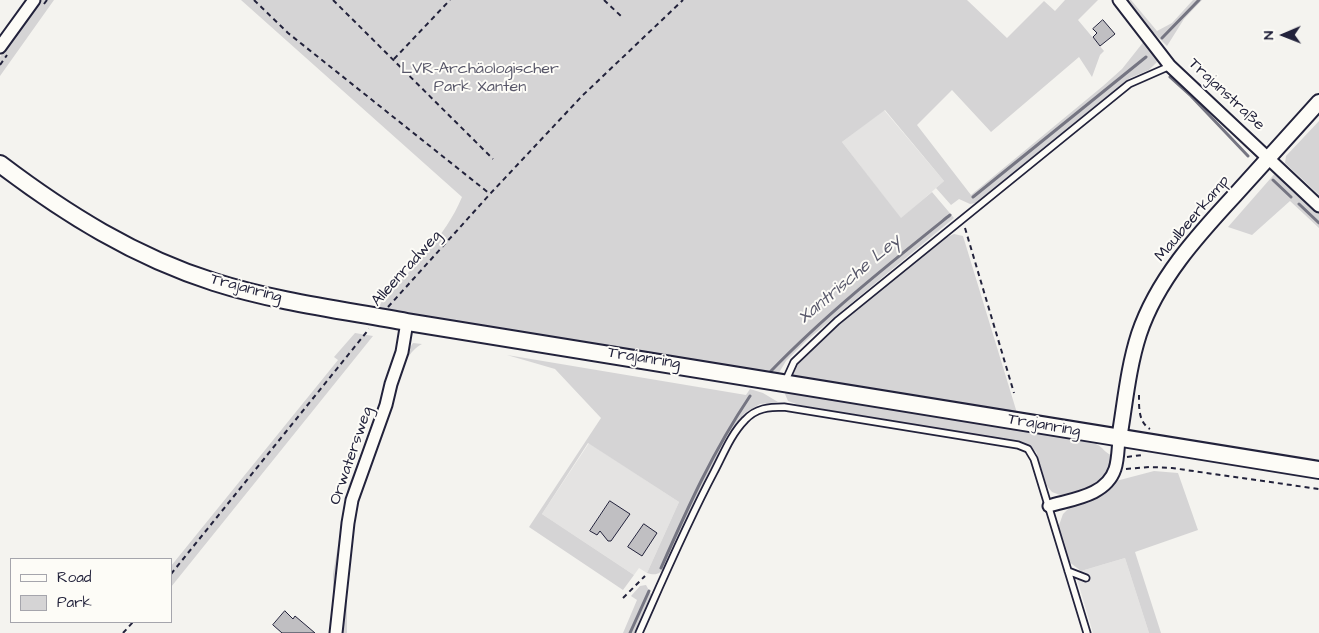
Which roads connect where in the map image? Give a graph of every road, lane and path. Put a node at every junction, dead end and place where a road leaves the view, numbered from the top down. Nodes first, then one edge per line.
1 (34, 0) edge
2 (254, 0) edge
3 (333, 0) edge
4 (450, 0) edge
5 (604, 0) edge
6 (683, 0) edge
7 (1120, 0) edge
8 (623, 18) dead end
9 (0, 47) edge
10 (394, 59) junction
11 (1170, 66) junction
12 (1319, 102) edge
13 (1269, 157) junction
14 (493, 159) dead end
15 (0, 164) edge
16 (490, 194) junction
17 (1319, 206) edge
18 (963, 220) junction
19 (379, 317) junction
20 (407, 322) junction
21 (785, 382) junction
22 (1139, 391) dead end
23 (1014, 393) dead end
24 (1153, 430) dead end
25 (1120, 438) junction
26 (1144, 455) dead end
27 (1117, 458) junction
28 (1319, 470) edge
29 (1114, 471) junction
30 (1319, 489) edge
31 (1049, 506) junction
32 (1068, 571) junction
33 (172, 573) edge
34 (645, 576) dead end
35 (1086, 578) dead end
36 (623, 598) dead end
37 (336, 633) edge
38 (639, 633) edge
39 (1087, 633) edge

1 - 9 street
2 - 16 path
3 - 10 path
4 - 10 path
5 - 8 path
6 - 16 path, Alleenradweg
7 - 11 street, Trajanstraße
10 - 14 path
11 - 13 street, Trajanstraße
11 - 18 lane
12 - 13 street, Maulbeerkamp
13 - 17 street, Trajanstraße
13 - 25 street, Maulbeerkamp
15 - 19 main road, Trajanring
16 - 19 path, Alleenradweg
18 - 21 lane
18 - 23 path
19 - 20 main road, Trajanring
19 - 33 path, Alleenradweg
20 - 21 main road, Trajanring
20 - 37 street, Orwatersweg
21 - 25 main road, Trajanring
22 - 24 path
25 - 27 street
25 - 28 main road, Trajanring
26 - 27 path
27 - 29 street
29 - 30 path
29 - 31 street
31 - 32 lane
31 - 38 lane
32 - 35 lane
32 - 39 lane
34 - 36 path

